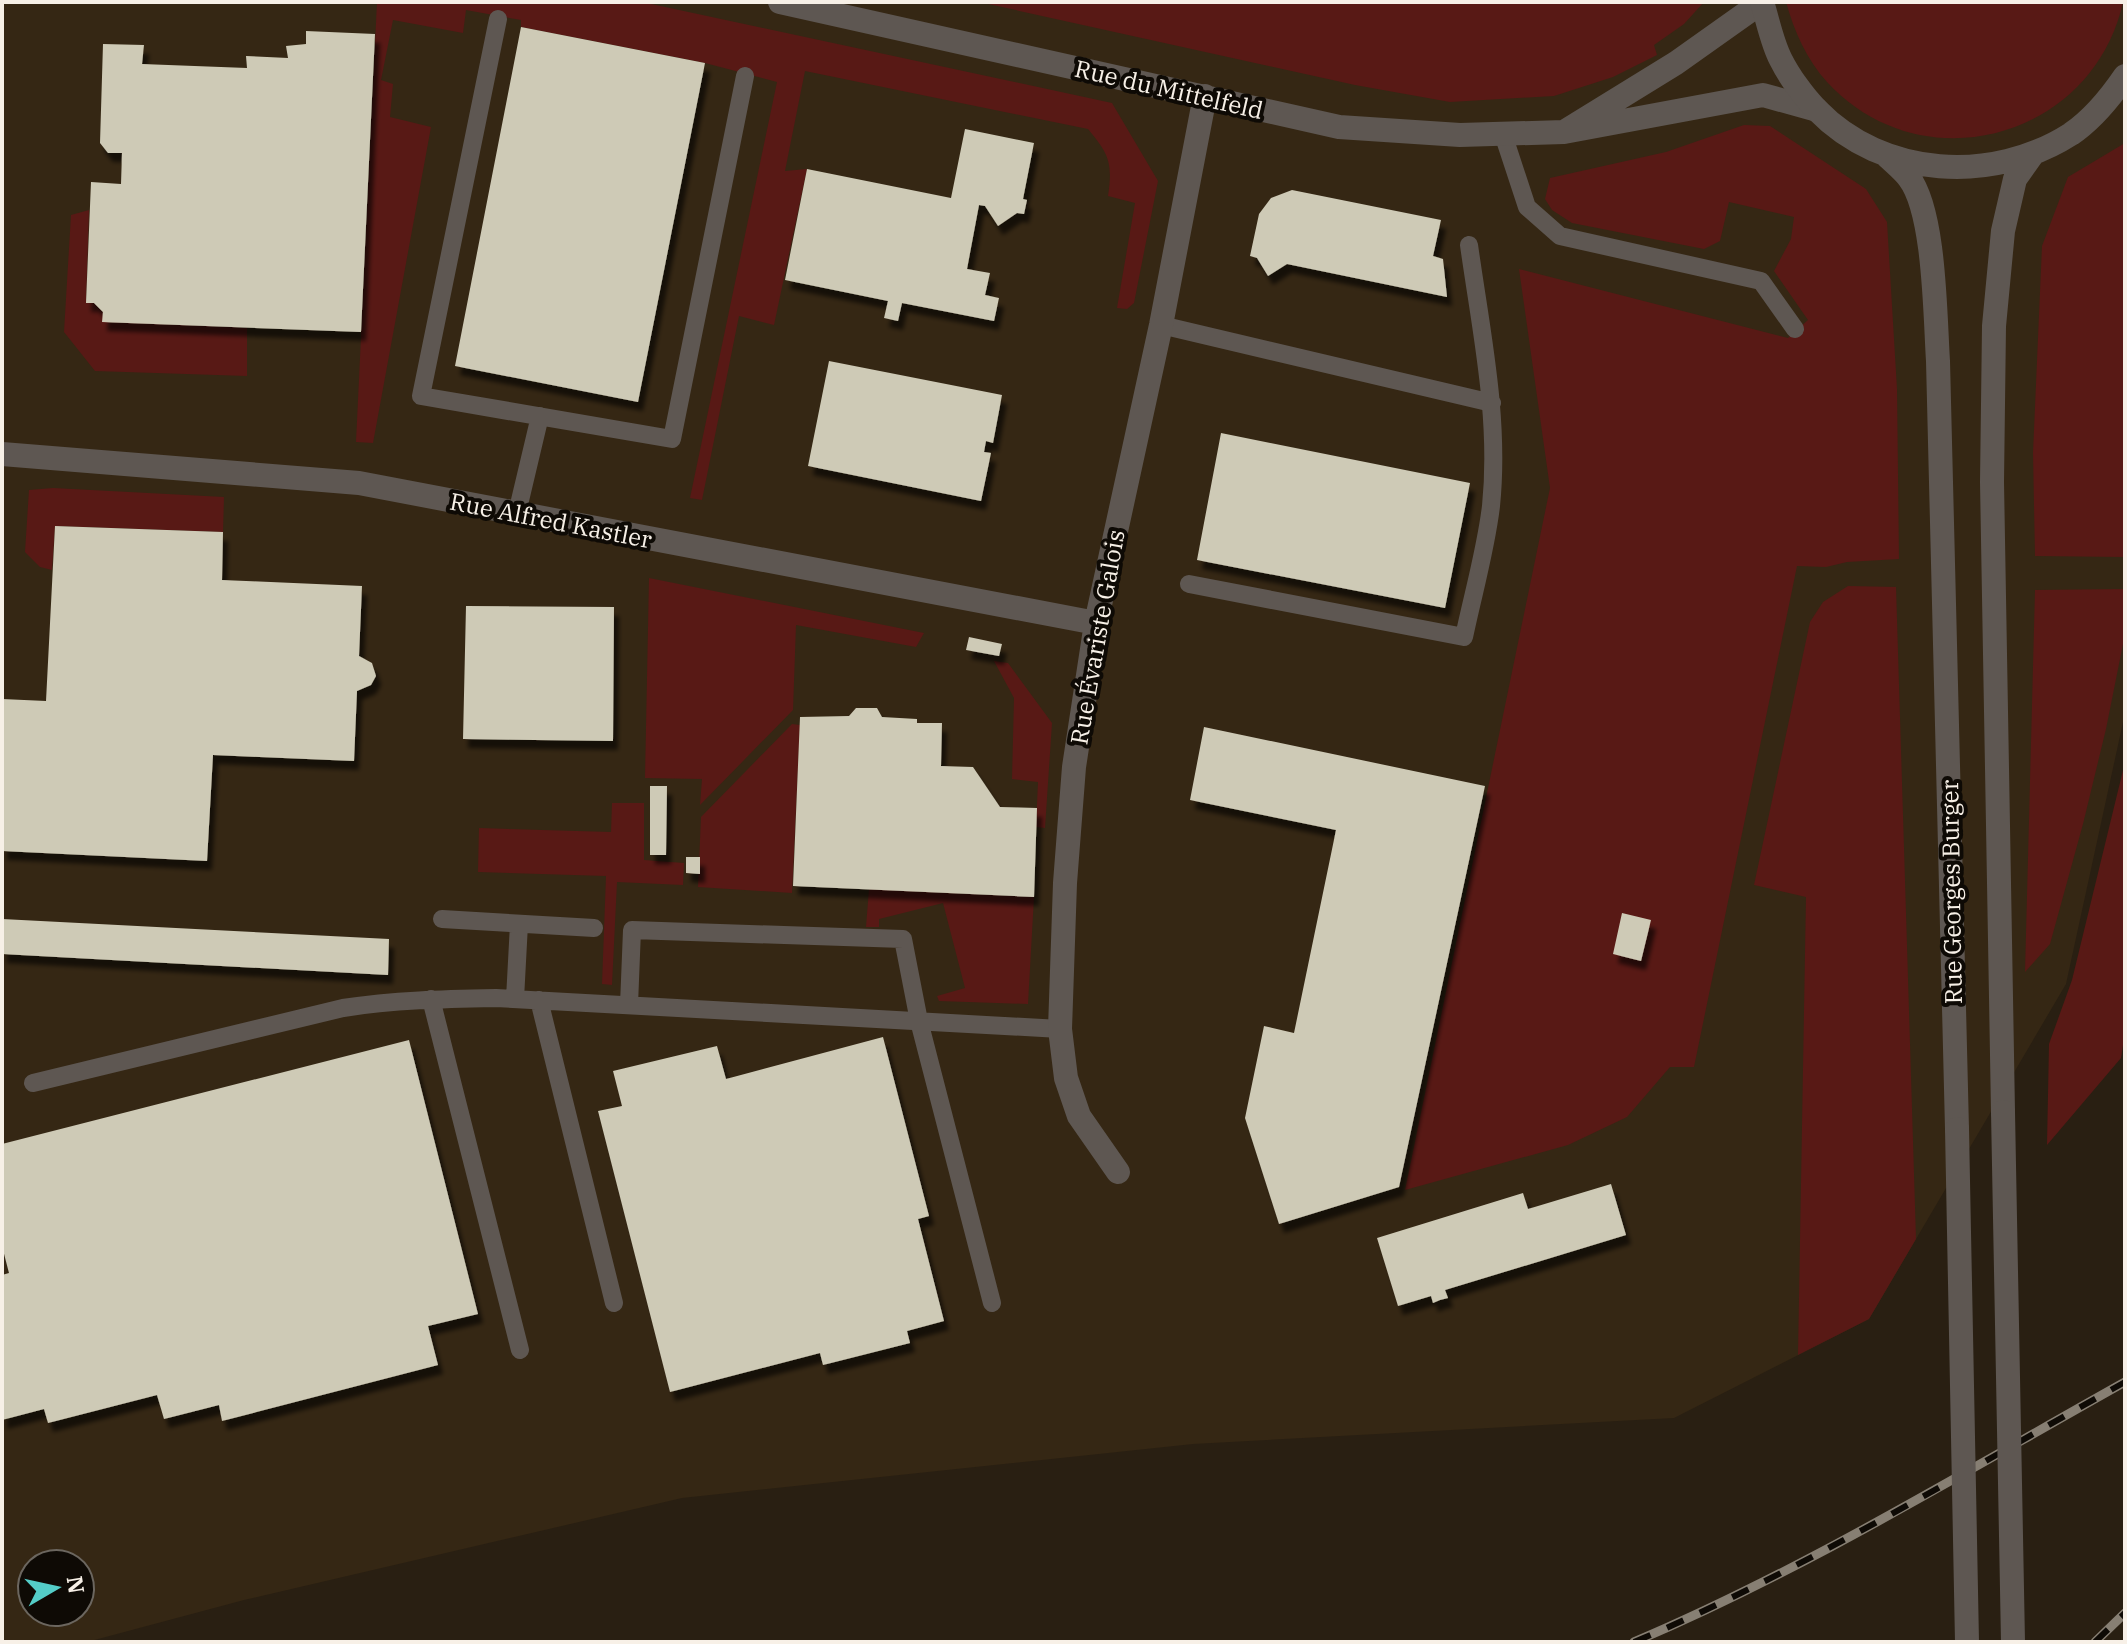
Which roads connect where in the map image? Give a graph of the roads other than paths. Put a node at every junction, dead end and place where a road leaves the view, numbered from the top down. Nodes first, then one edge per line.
1 (780, 2) edge
2 (1762, 2) edge
3 (498, 19) dead end
4 (745, 76) dead end
5 (2125, 76) edge
6 (1205, 96) junction
7 (2116, 96) edge
8 (1817, 110) junction
9 (1564, 132) junction
10 (1503, 134) junction
11 (2032, 155) junction
12 (1887, 156) junction
13 (1469, 245) dead end
14 (1161, 325) junction
15 (1795, 329) dead end
16 (1492, 403) junction
17 (540, 416) junction
18 (2, 454) edge
19 (517, 513) junction
20 (1189, 584) dead end
21 (1096, 623) junction
22 (442, 919) dead end
23 (519, 924) junction
24 (594, 928) dead end
25 (431, 999) junction
26 (515, 999) junction
27 (539, 1000) junction
28 (629, 1005) junction
29 (919, 1021) junction
30 (1060, 1029) junction
31 (33, 1083) dead end
32 (1118, 1172) dead end
33 (614, 1303) dead end
34 (992, 1303) dead end
35 (520, 1350) dead end
36 (1967, 1642) edge
37 (2013, 1642) edge

1 - 6 street, Rue du Mittelfeld
2 - 8 street
2 - 9 street, Rue du Mittelfeld
3 - 17 lane
4 - 17 lane
5 - 7 street
6 - 10 street, Rue du Mittelfeld
6 - 14 street, Rue Évariste Galois
7 - 11 street
8 - 9 street, Rue du Mittelfeld
8 - 12 street
9 - 10 street, Rue du Mittelfeld
10 - 15 lane
11 - 12 street
11 - 37 street, Rue Georges Burger, bridge
12 - 36 street, Rue Georges Burger, bridge
13 - 16 lane
14 - 16 lane
14 - 21 street, Rue Évariste Galois
16 - 20 lane
17 - 19 lane
18 - 19 street, Rue Alfred Kastler
19 - 21 street, Rue Alfred Kastler
21 - 30 street, Rue Évariste Galois
22 - 23 lane
23 - 24 lane
23 - 26 lane
25 - 26 lane
25 - 31 lane
25 - 35 lane
26 - 27 lane
27 - 28 lane
27 - 33 lane
28 - 29 lane
28 - 29 lane
29 - 30 lane
29 - 34 lane
30 - 32 street, Rue Évariste Galois

